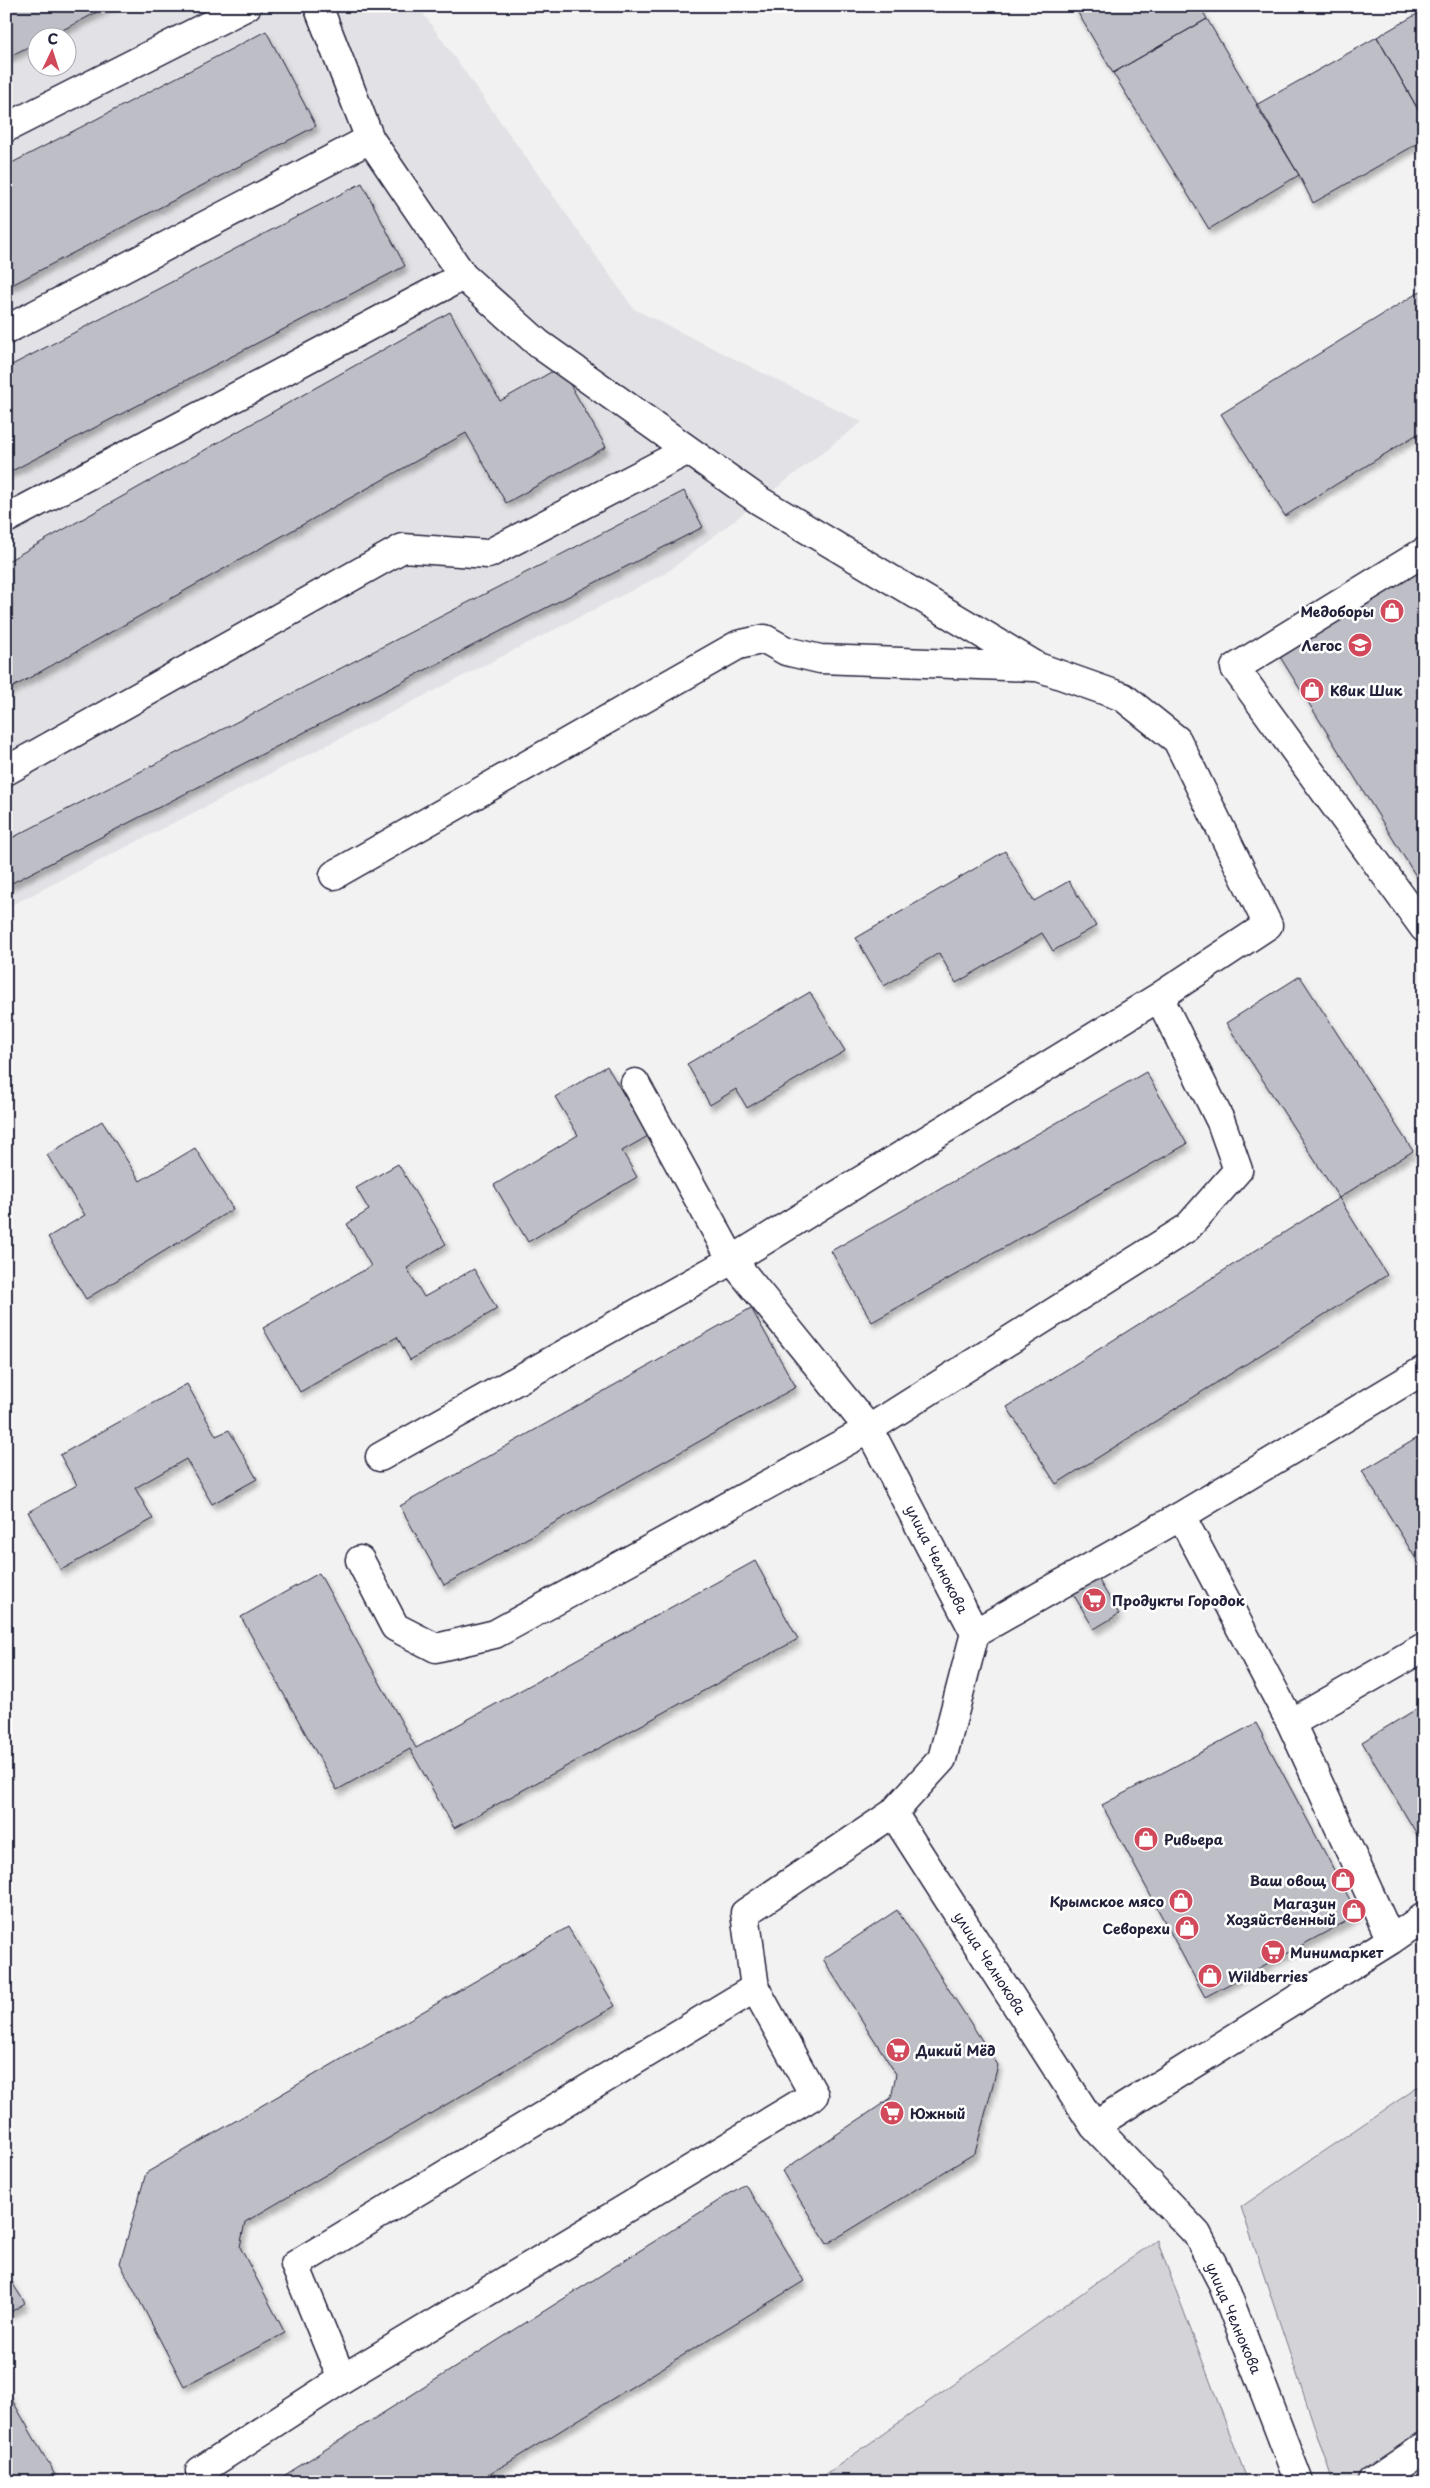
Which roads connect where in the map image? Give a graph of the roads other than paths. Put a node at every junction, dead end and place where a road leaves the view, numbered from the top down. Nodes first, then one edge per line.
1 (247, 6) edge
2 (318, 6) edge
3 (6, 128) edge
4 (370, 138) junction
5 (463, 276) junction
6 (6, 330) edge
7 (688, 450) junction
8 (6, 519) edge
9 (1424, 552) edge
10 (1038, 667) junction
11 (6, 771) edge
12 (334, 875) dead end
13 (1424, 928) edge
14 (1159, 997) junction
15 (635, 1083) dead end
16 (732, 1260) junction
17 (1424, 1370) edge
18 (869, 1429) junction
19 (380, 1457) dead end
20 (1181, 1516) junction
21 (360, 1560) dead end
22 (975, 1634) junction
23 (1424, 1647) edge
24 (1291, 1723) junction
25 (893, 1812) junction
26 (1424, 1918) edge
27 (1391, 1940) junction
28 (755, 1988) junction
29 (1094, 2126) junction
30 (342, 2379) junction
31 (1424, 2447) edge
32 (200, 2471) dead end
33 (1299, 2482) edge
34 (1372, 2482) edge

1 - 3 street
2 - 4 street
4 - 5 street
4 - 6 street
5 - 7 street
5 - 8 street
7 - 10 street
7 - 11 street
9 - 13 street
10 - 12 street
10 - 14 street
14 - 16 street
14 - 18 street
15 - 16 street, улица Челнокова
16 - 18 street, улица Челнокова
16 - 19 street
17 - 20 street
18 - 21 street
18 - 22 street, улица Челнокова
20 - 22 street
20 - 24 street
22 - 25 street
23 - 24 street
24 - 27 street
25 - 28 street
25 - 29 street, улица Челнокова
26 - 27 street
27 - 29 street
28 - 30 street
28 - 30 street
29 - 33 street, улица Челнокова
30 - 32 street
31 - 34 street

